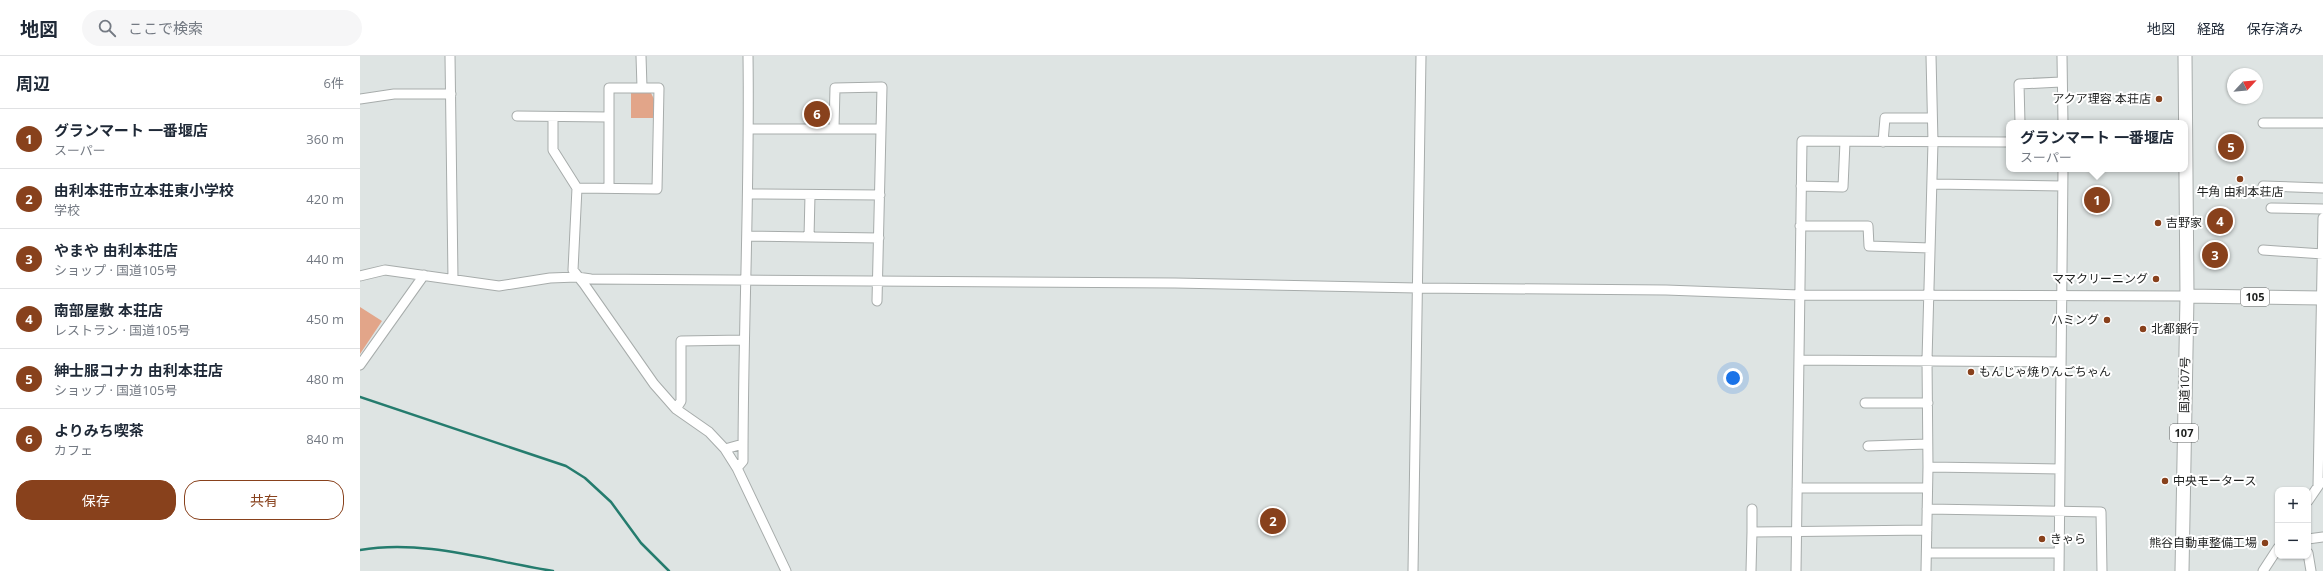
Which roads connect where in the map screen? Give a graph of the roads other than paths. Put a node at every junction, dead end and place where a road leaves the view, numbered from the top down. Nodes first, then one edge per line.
1 (450, 56) edge
2 (641, 56) edge
3 (748, 56) edge
4 (1421, 56) edge
5 (1931, 56) edge
6 (2062, 56) edge
7 (2185, 56) edge
8 (2061, 82) junction
9 (642, 87) junction
10 (451, 94) junction
11 (360, 99) edge
12 (517, 116) dead end
13 (553, 117) junction
14 (608, 117) junction
15 (1931, 118) junction
16 (2020, 120) edge
17 (2063, 120) edge
18 (2186, 120) edge
19 (2263, 123) dead end
20 (2323, 123) edge
21 (834, 128) junction
22 (749, 129) junction
23 (880, 129) junction
24 (1845, 142) junction
25 (1883, 142) junction
26 (1933, 142) junction
27 (2006, 142) edge
28 (2063, 172) edge
29 (2186, 172) edge
30 (1932, 184) junction
31 (1801, 186) junction
32 (2062, 186) junction
33 (2263, 186) dead end
34 (577, 188) junction
35 (608, 188) junction
36 (2323, 188) edge
37 (748, 194) junction
38 (810, 195) junction
39 (880, 195) junction
40 (2271, 208) dead end
41 (2323, 209) edge
42 (2323, 218) edge
43 (1800, 226) junction
44 (747, 236) junction
45 (809, 237) junction
46 (879, 238) junction
47 (1930, 248) junction
48 (2263, 250) dead end
49 (2323, 254) edge
50 (424, 275) junction
51 (360, 276) edge
52 (577, 277) junction
53 (453, 280) junction
54 (746, 282) junction
55 (878, 282) junction
56 (1417, 288) junction
57 (1929, 294) junction
58 (1800, 295) junction
59 (2061, 295) junction
60 (2187, 296) junction
61 (2323, 298) edge
62 (877, 301) dead end
63 (744, 340) junction
64 (1800, 360) junction
65 (1927, 360) junction
66 (2061, 362) junction
67 (360, 365) edge
68 (1865, 403) dead end
69 (1928, 403) junction
70 (676, 409) junction
71 (744, 444) junction
72 (1927, 444) junction
73 (1868, 446) dead end
74 (725, 449) junction
75 (1928, 467) junction
76 (737, 468) junction
77 (2060, 469) junction
78 (2320, 482) edge
79 (1797, 488) junction
80 (1927, 488) junction
81 (2311, 496) edge
82 (1752, 509) dead end
83 (1927, 509) junction
84 (2060, 512) junction
85 (1927, 530) junction
86 (1796, 531) junction
87 (1752, 532) junction
88 (2323, 537) edge
89 (2311, 539) edge
90 (1927, 553) junction
91 (2059, 553) junction
92 (2275, 553) edge
93 (2309, 559) edge
94 (786, 571) edge
95 (1413, 571) edge
96 (1751, 571) edge
97 (1796, 571) edge
98 (1926, 571) edge
99 (2059, 571) edge
100 (2102, 571) edge
101 (2182, 571) edge
102 (2264, 571) edge
103 (2311, 571) edge

1 - 10 street
2 - 9 street
3 - 22 street
4 - 56 street
5 - 15 street
6 - 8 street
7 - 18 highway, 国道107号
8 - 16 street
8 - 17 street
9 - 14 street
9 - 35 street
10 - 11 street
10 - 53 street
12 - 13 street
13 - 14 street
13 - 34 street
14 - 35 street
15 - 25 street
15 - 26 street
19 - 20 street
21 - 22 street
21 - 23 street
21 - 23 street
22 - 37 street
23 - 39 street
24 - 25 street
24 - 31 street
24 - 31 street
25 - 26 street
26 - 27 street
26 - 30 street
28 - 32 street
29 - 60 highway, 国道107号
30 - 32 street
30 - 47 street
31 - 43 street
32 - 59 street
33 - 36 street
34 - 35 street
34 - 52 street
37 - 38 street
37 - 44 street
38 - 39 street
38 - 45 street
39 - 46 street
40 - 41 street
42 - 49 street
43 - 47 street
43 - 58 street
44 - 45 street
44 - 54 street
45 - 46 street
46 - 55 street
47 - 57 street
48 - 49 street
49 - 61 street
50 - 51 street
50 - 53 street
50 - 67 street
52 - 53 street
52 - 54 street
52 - 70 street
54 - 55 street
54 - 63 street
55 - 56 street
55 - 62 street
56 - 58 street
56 - 95 street
57 - 58 street
57 - 59 street
57 - 65 street
58 - 64 street
59 - 60 street
59 - 66 street
60 - 61 highway, 105
60 - 101 highway, 国道107号 / 107
61 - 78 street
63 - 70 street
63 - 71 street
64 - 65 street
64 - 79 street
65 - 66 street
65 - 69 street
66 - 77 street
68 - 69 street
69 - 72 street
70 - 74 street
71 - 74 street
71 - 76 street
72 - 73 street
72 - 75 street
74 - 76 street
75 - 77 street
75 - 80 street
76 - 94 street
77 - 84 street
78 - 81 street
79 - 80 street
79 - 86 street
80 - 83 street
82 - 87 street
83 - 84 street
83 - 85 street
84 - 91 street
84 - 100 street
85 - 86 street
85 - 90 street
86 - 87 street
86 - 97 street
87 - 96 street
88 - 89 street
90 - 91 street
90 - 98 street
91 - 99 street
92 - 102 street
93 - 103 street

